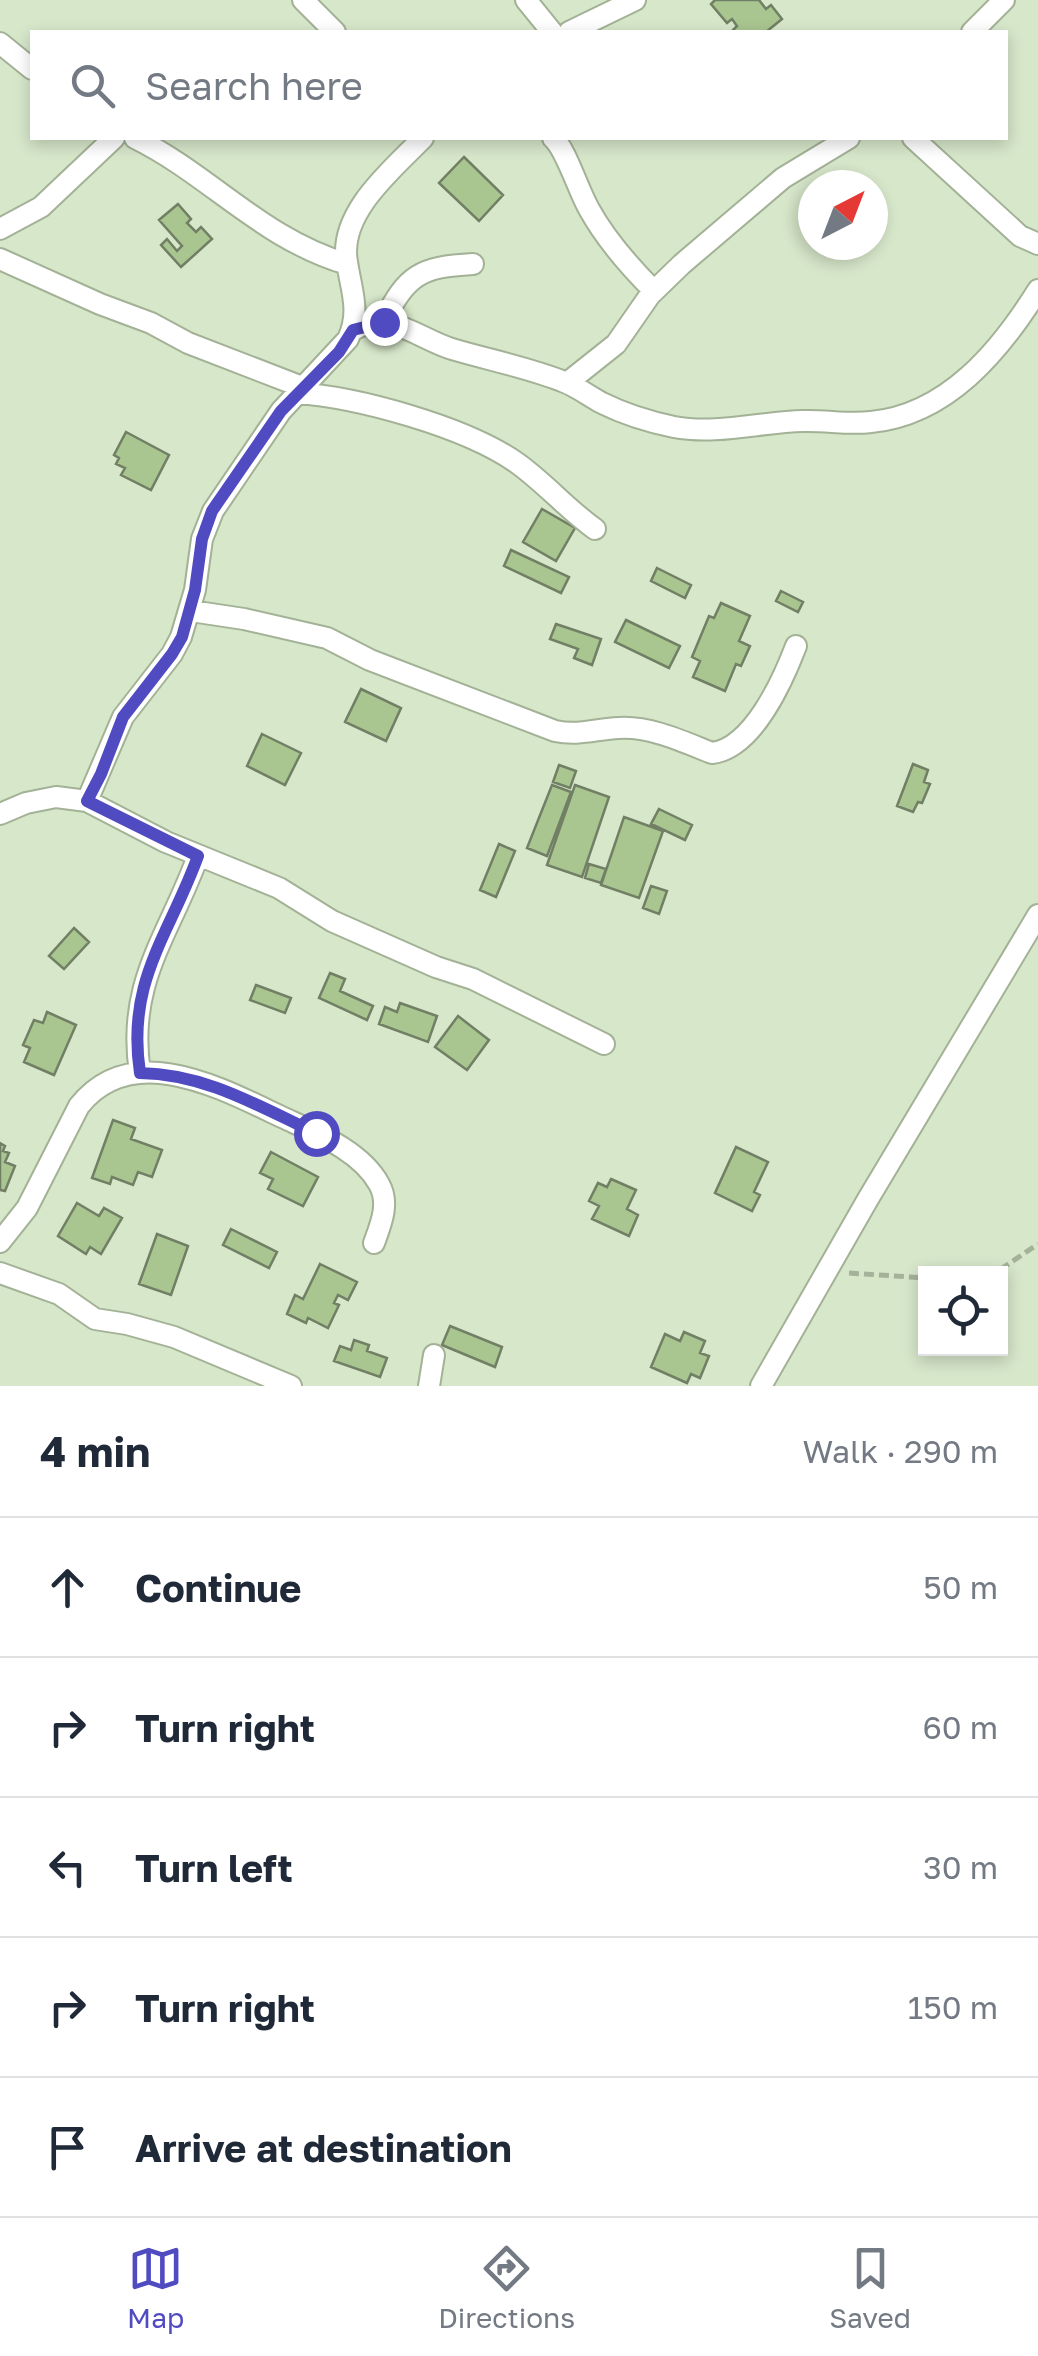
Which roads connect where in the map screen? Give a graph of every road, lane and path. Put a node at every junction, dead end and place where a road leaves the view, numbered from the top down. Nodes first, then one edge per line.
1 (303, 0) edge
2 (526, 0) edge
3 (634, 0) edge
4 (1004, 0) edge
5 (333, 30) edge
6 (550, 30) edge
7 (573, 30) edge
8 (974, 30) edge
9 (0, 43) edge
10 (30, 67) edge
11 (112, 140) edge
12 (139, 140) edge
13 (421, 140) edge
14 (556, 140) edge
15 (846, 140) edge
16 (915, 140) edge
17 (0, 229) edge
18 (1038, 244) edge
19 (0, 258) edge
20 (347, 264) junction
21 (473, 264) dead end
22 (1038, 290) edge
23 (654, 291) junction
24 (384, 322) junction
25 (353, 330) junction
26 (567, 383) junction
27 (299, 390) junction
28 (595, 529) dead end
29 (190, 611) junction
30 (796, 646) dead end
31 (87, 801) junction
32 (0, 814) edge
33 (198, 856) junction
34 (1038, 916) edge
35 (604, 1044) dead end
36 (140, 1073) junction
37 (0, 1242) edge
38 (374, 1243) dead end
39 (1038, 1244) edge
40 (1007, 1266) edge
41 (828, 1271) junction
42 (0, 1273) edge
43 (918, 1277) edge
44 (434, 1355) dead end
45 (290, 1386) edge
46 (429, 1386) edge
47 (760, 1386) edge

1 - 5 street
2 - 6 street
3 - 7 street
4 - 8 street
9 - 10 street
11 - 17 street
12 - 20 street
13 - 20 street
14 - 23 street
15 - 23 street
16 - 18 street
19 - 27 street
20 - 25 street
21 - 24 street
22 - 26 street
23 - 26 street
24 - 25 street
24 - 26 street
25 - 27 street
27 - 28 street
27 - 29 street
29 - 30 street
29 - 31 street
31 - 32 street
31 - 33 street
33 - 35 street
33 - 36 street
34 - 41 street
36 - 37 street
36 - 38 street
39 - 40 path
41 - 43 path
41 - 47 street
42 - 45 street
44 - 46 street

